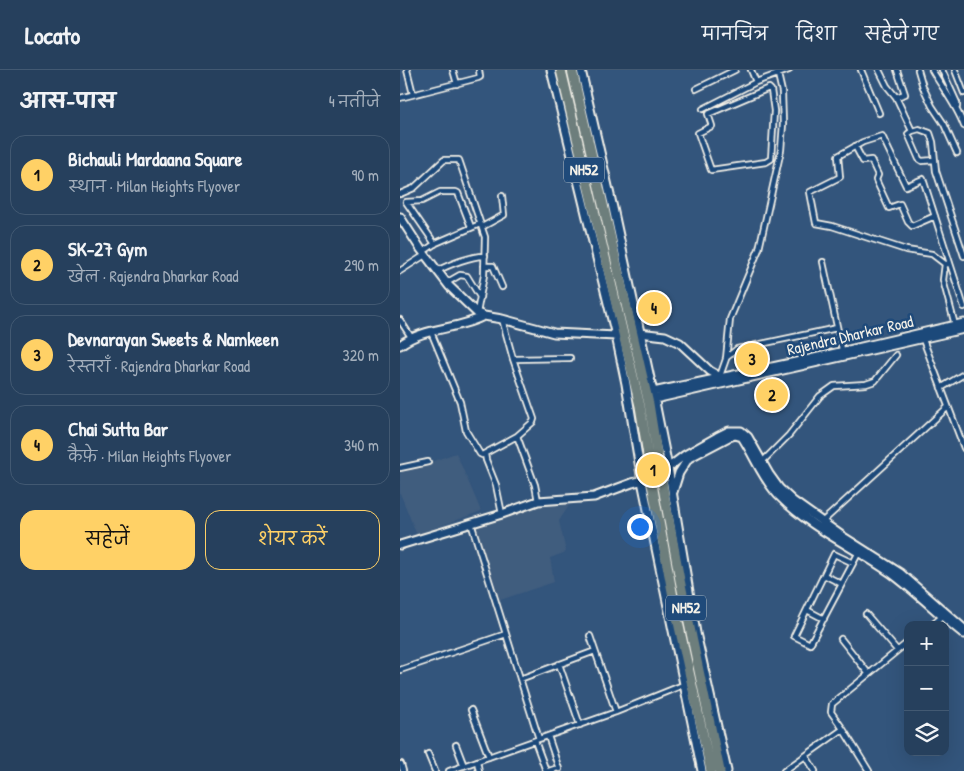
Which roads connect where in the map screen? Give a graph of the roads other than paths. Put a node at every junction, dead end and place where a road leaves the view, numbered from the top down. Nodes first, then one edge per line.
1 (407, 70) edge
2 (453, 70) edge
3 (479, 70) edge
4 (551, 70) edge
5 (561, 70) edge
6 (572, 70) edge
7 (580, 70) edge
8 (735, 70) edge
9 (751, 70) edge
10 (789, 70) edge
11 (862, 70) edge
12 (879, 70) edge
13 (897, 70) edge
14 (918, 70) edge
15 (932, 70) edge
16 (942, 70) edge
17 (955, 70) edge
18 (777, 72) edge
19 (756, 82) junction
20 (457, 84) junction
21 (696, 90) dead end
22 (964, 93) edge
23 (413, 94) junction
24 (896, 97) junction
25 (400, 98) edge
26 (964, 106) edge
27 (703, 109) dead end
28 (957, 109) junction
29 (879, 112) dead end
30 (783, 114) junction
31 (774, 115) junction
32 (964, 126) edge
33 (912, 130) junction
34 (773, 136) junction
35 (782, 136) junction
36 (855, 146) junction
37 (957, 153) dead end
38 (934, 160) junction
39 (400, 194) edge
40 (502, 196) dead end
41 (406, 202) junction
42 (400, 204) edge
43 (935, 216) junction
44 (400, 217) edge
45 (481, 225) junction
46 (471, 228) junction
47 (435, 244) junction
48 (424, 253) junction
49 (485, 256) junction
50 (964, 256) edge
51 (823, 262) dead end
52 (947, 264) junction
53 (484, 266) junction
54 (608, 270) junction
55 (400, 271) edge
56 (437, 271) junction
57 (622, 271) junction
58 (602, 281) junction
59 (446, 283) junction
60 (502, 288) dead end
61 (480, 297) junction
62 (964, 307) edge
63 (481, 315) junction
64 (502, 319) junction
65 (400, 320) edge
66 (625, 322) junction
67 (964, 323) edge
68 (955, 325) junction
69 (837, 328) junction
70 (964, 329) edge
71 (431, 332) junction
72 (640, 333) junction
73 (616, 336) junction
74 (922, 336) junction
75 (411, 337) junction
76 (400, 345) edge
77 (843, 354) junction
78 (896, 354) dead end
79 (570, 358) dead end
80 (726, 358) junction
81 (513, 359) junction
82 (964, 374) edge
83 (723, 379) junction
84 (941, 388) junction
85 (654, 396) junction
86 (948, 407) junction
87 (517, 436) junction
88 (964, 448) edge
89 (485, 454) junction
90 (684, 459) junction
91 (428, 462) dead end
92 (762, 463) junction
93 (668, 467) junction
94 (400, 468) edge
95 (642, 477) junction
96 (672, 494) junction
97 (538, 501) junction
98 (502, 514) junction
99 (822, 522) junction
100 (471, 523) junction
101 (827, 529) junction
102 (400, 545) edge
103 (860, 550) junction
104 (853, 563) junction
105 (824, 576) junction
106 (842, 584) junction
107 (807, 610) junction
108 (866, 614) dead end
109 (944, 616) junction
110 (824, 619) junction
111 (937, 621) edge
112 (964, 628) edge
113 (506, 634) junction
114 (964, 634) edge
115 (590, 636) dead end
116 (841, 639) dead end
117 (904, 645) edge
118 (897, 650) junction
119 (595, 651) junction
120 (559, 664) junction
121 (400, 670) edge
122 (868, 673) junction
123 (520, 679) junction
124 (683, 685) junction
125 (471, 710) dead end
126 (616, 712) junction
127 (580, 725) junction
128 (843, 730) junction
129 (548, 736) junction
130 (537, 740) junction
131 (700, 743) junction
132 (456, 745) dead end
133 (428, 754) dead end
134 (806, 756) junction
135 (489, 757) junction
136 (477, 762) junction
137 (401, 764) edge
138 (464, 766) junction
139 (552, 770) edge
140 (403, 771) edge
141 (435, 771) edge
142 (449, 771) edge
143 (480, 771) edge
144 (702, 771) edge
145 (711, 771) edge
146 (720, 771) edge
147 (727, 771) edge
148 (784, 771) edge
149 (815, 771) edge
150 (869, 771) edge

1 - 23 street
2 - 20 street
3 - 20 street
4 - 58 street
5 - 54 highway, NH52
6 - 57 highway, NH52
7 - 57 street
8 - 21 street
9 - 19 street
10 - 18 street
11 - 29 street
12 - 24 street
13 - 24 street
14 - 37 street
15 - 28 street
16 - 28 street
17 - 22 street
18 - 19 street
18 - 30 street
19 - 27 street
20 - 23 street
23 - 25 street
24 - 33 street
26 - 28 street
28 - 32 street
30 - 31 street
30 - 35 street
31 - 34 street
31 - 34 street
33 - 38 street
33 - 38 street
34 - 35 street
35 - 80 street
36 - 43 street
36 - 43 street
36 - 52 street
38 - 50 street
39 - 45 street
40 - 45 street
41 - 42 street
41 - 46 street
41 - 47 street
43 - 52 street
44 - 48 street
45 - 46 street
45 - 49 street
46 - 47 street
47 - 48 street
48 - 55 street
48 - 56 street
49 - 53 street
49 - 56 street
51 - 69 street
52 - 62 street
52 - 68 street
53 - 60 street
53 - 61 street
54 - 58 highway
54 - 66 highway, NH52
56 - 59 street
57 - 66 highway, NH52
57 - 72 street
58 - 73 street
59 - 61 street
59 - 63 street
61 - 63 street
63 - 64 street
63 - 71 street
64 - 73 street
64 - 81 street
65 - 75 street
66 - 131 highway, NH52, bridge
66 - 146 highway, NH52, bridge
67 - 68 street, Rajendra Dharkar Road
68 - 74 street, Rajendra Dharkar Road
69 - 77 street
69 - 80 street
70 - 74 street, Rajendra Dharkar Road
71 - 75 street
71 - 89 street
72 - 83 street
72 - 85 street
73 - 95 street
74 - 77 street, Rajendra Dharkar Road
74 - 84 street
75 - 76 street
77 - 83 street, Rajendra Dharkar Road
78 - 92 street
79 - 81 street
80 - 83 street
81 - 87 street
82 - 84 street
83 - 85 street, Rajendra Dharkar Road
84 - 86 street
85 - 93 street
86 - 88 street
86 - 99 street
87 - 89 street
87 - 97 street
89 - 98 street
90 - 92 street
90 - 93 street
90 - 96 street
90 - 101 street
91 - 94 street
92 - 99 street
93 - 95 street
93 - 96 street
95 - 97 street
95 - 124 street
96 - 147 street
97 - 98 street
98 - 100 street
99 - 101 street
100 - 102 street
100 - 113 street
101 - 103 street
103 - 104 street
103 - 109 street
104 - 105 street
104 - 106 street
105 - 106 street
105 - 107 street
106 - 110 street
107 - 110 street
107 - 110 street
108 - 118 street
109 - 111 street
109 - 112 street
109 - 114 street
113 - 121 street
113 - 123 street
115 - 119 street
116 - 122 street
117 - 118 street
118 - 122 street
119 - 120 street
119 - 126 street
120 - 123 street
120 - 127 street
122 - 128 street
123 - 130 street
124 - 126 street
124 - 131 street
125 - 135 street
126 - 127 street
127 - 129 street
128 - 134 street
128 - 150 street
129 - 130 street
129 - 139 street
130 - 135 street
130 - 139 street
131 - 144 street
131 - 145 highway, NH52
132 - 138 street
133 - 141 street
134 - 148 street
134 - 149 street
135 - 136 street
136 - 138 street
136 - 143 street
137 - 140 street
138 - 142 street

